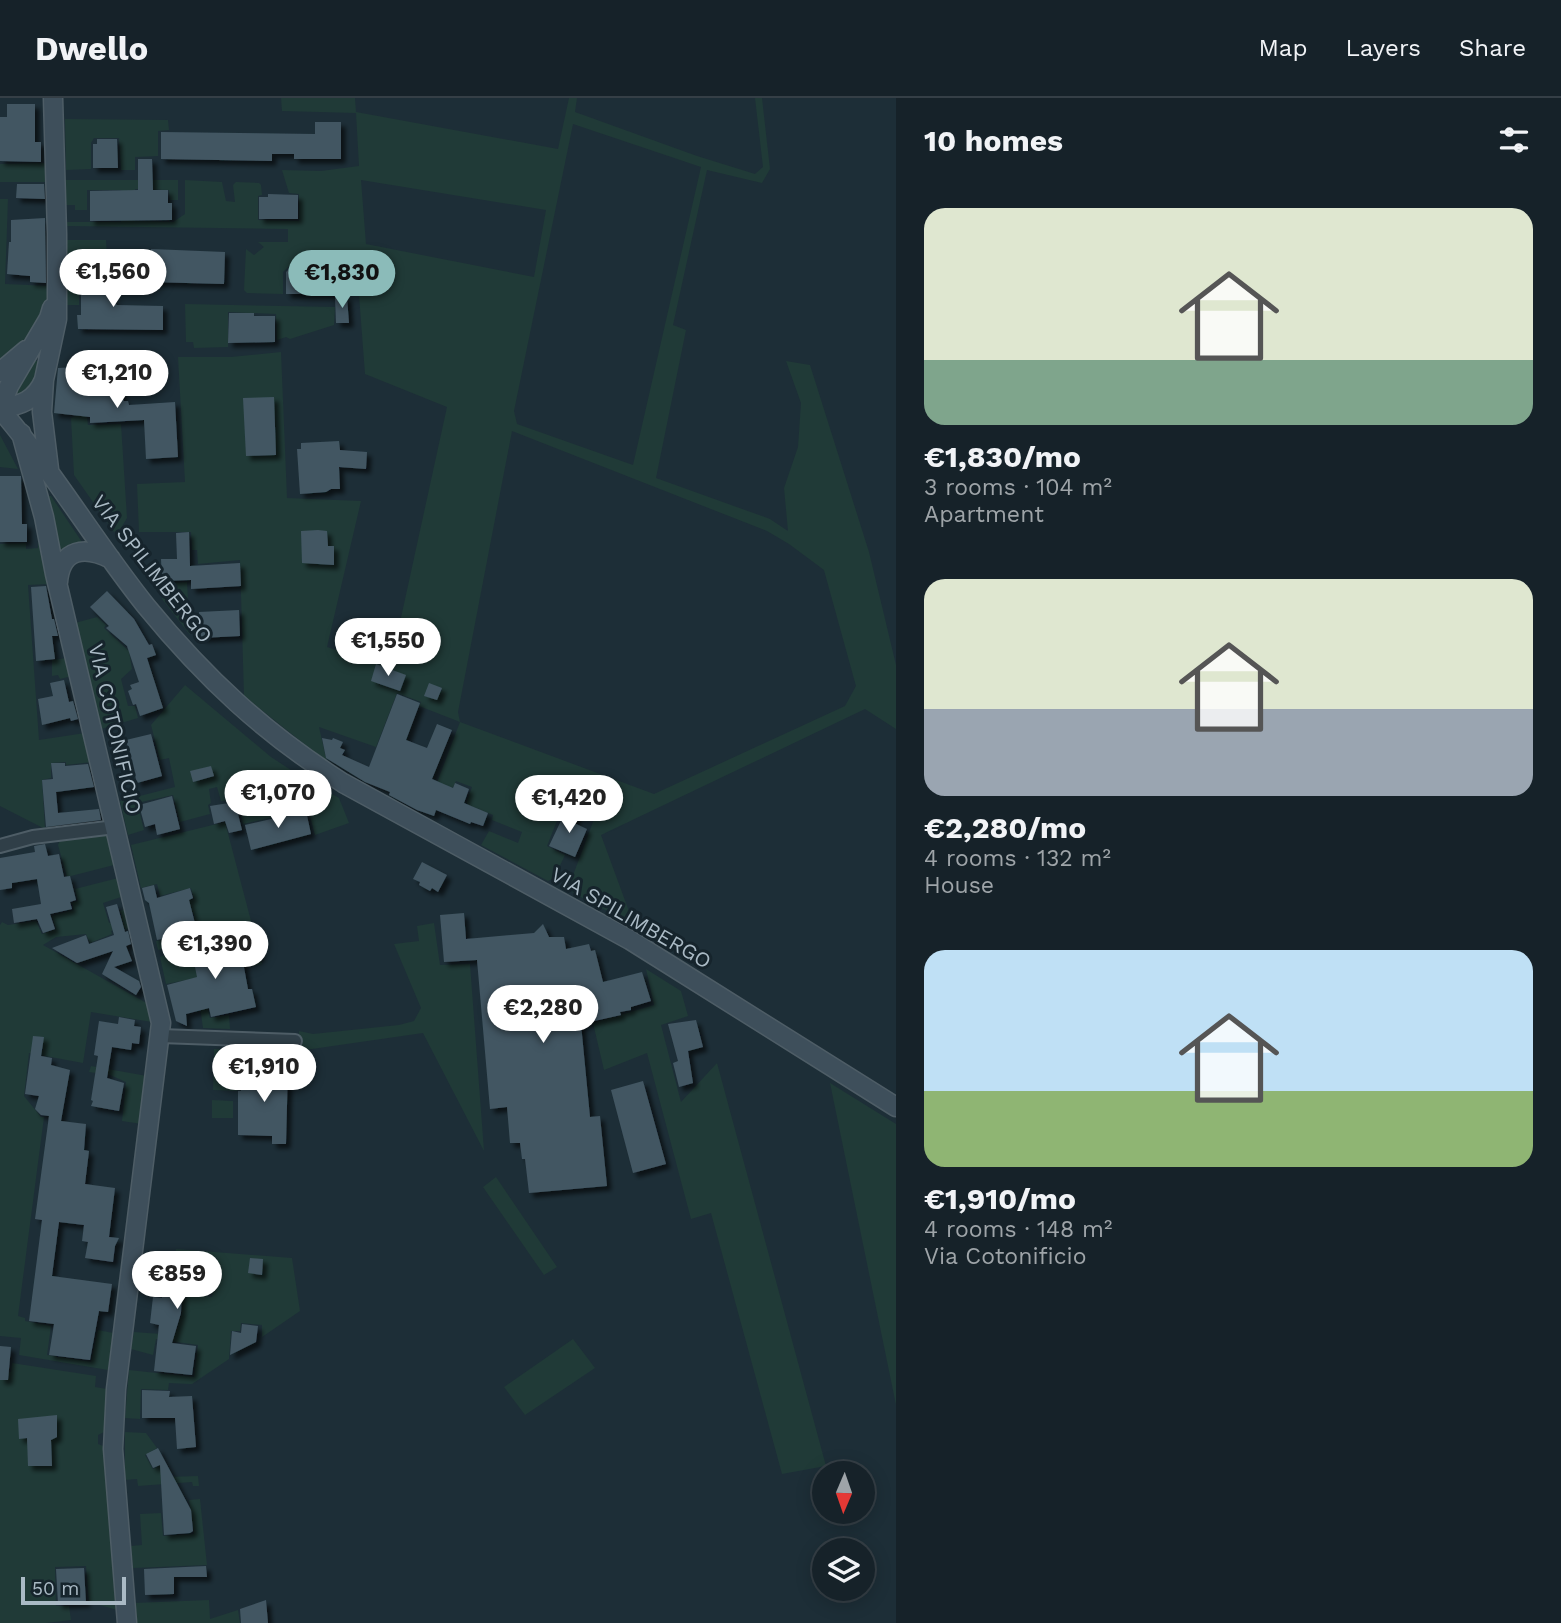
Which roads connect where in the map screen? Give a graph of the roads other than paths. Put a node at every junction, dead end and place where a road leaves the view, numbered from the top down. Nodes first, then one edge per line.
1 (53, 98) edge
2 (58, 288) junction
3 (34, 343) junction
4 (0, 372) edge
5 (44, 380) junction
6 (0, 409) edge
7 (20, 433) junction
8 (50, 472) junction
9 (112, 560) junction
10 (58, 586) junction
11 (115, 827) junction
12 (0, 846) edge
13 (161, 1036) junction
14 (295, 1041) dead end
15 (896, 1107) edge
16 (127, 1623) edge

1 - 2 street
2 - 3 street
2 - 5 street
3 - 4 street
3 - 6 street
5 - 6 street
5 - 8 street
6 - 7 street, VIA SPILIMBERGO
7 - 8 street, VIA SPILIMBERGO
7 - 10 street, VIA COTONIFICIO
8 - 9 street, VIA SPILIMBERGO
9 - 10 street
9 - 15 street, VIA SPILIMBERGO
10 - 11 street, VIA COTONIFICIO
11 - 12 street
11 - 13 street, VIA COTONIFICIO
13 - 14 street
13 - 16 street, VIA COTONIFICIO

